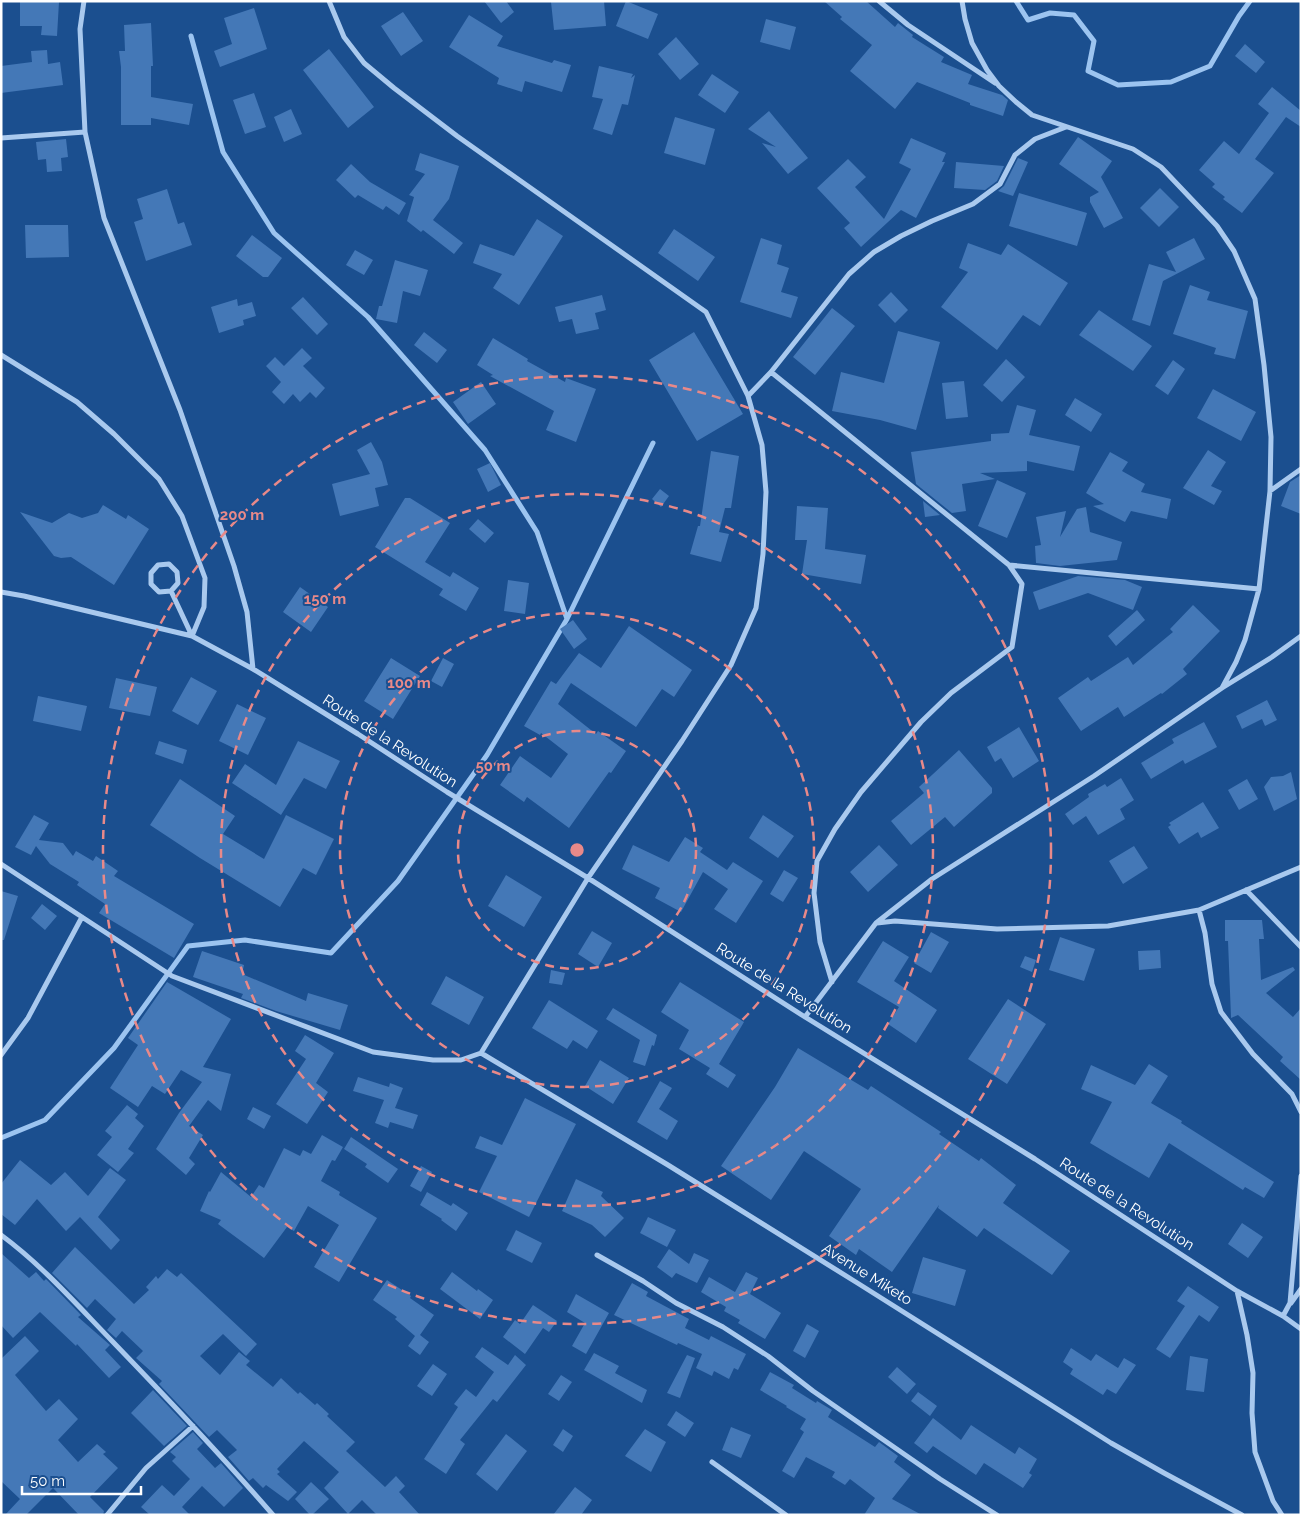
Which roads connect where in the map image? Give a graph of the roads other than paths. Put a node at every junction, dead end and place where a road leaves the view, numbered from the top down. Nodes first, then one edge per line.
1 (84, 1) edge
2 (330, 1) edge
3 (879, 1) edge
4 (962, 1) edge
5 (999, 86) junction
6 (1066, 126) junction
7 (86, 132) junction
8 (1, 138) edge
9 (1, 355) edge
10 (771, 372) junction
11 (748, 396) junction
12 (1301, 469) edge
13 (1270, 491) junction
14 (1009, 565) junction
15 (1259, 588) junction
16 (171, 591) junction
17 (1, 592) edge
18 (192, 636) junction
19 (1301, 636) edge
20 (253, 669) junction
21 (1222, 688) junction
22 (1, 864) edge
23 (1301, 867) edge
24 (588, 878) junction
25 (1246, 890) junction
26 (1199, 910) junction
27 (82, 917) junction
28 (876, 923) junction
29 (1301, 946) edge
30 (832, 982) junction
31 (805, 1017) junction
32 (481, 1053) junction
33 (1, 1055) edge
34 (1301, 1112) edge
35 (1301, 1176) edge
36 (1, 1235) edge
37 (598, 1255) dead end
38 (1301, 1289) edge
39 (1237, 1291) junction
40 (1290, 1303) junction
41 (1283, 1316) junction
42 (1301, 1329) edge
43 (193, 1426) junction
44 (712, 1462) dead end
45 (107, 1515) edge
46 (273, 1515) edge
47 (786, 1515) edge
48 (996, 1515) edge
49 (1242, 1515) edge
50 (1282, 1515) edge

1 - 7 street
2 - 11 street
3 - 5 street
4 - 5 street
5 - 6 street
6 - 10 street
6 - 13 street
7 - 8 street
7 - 20 street
9 - 18 street
10 - 11 street
10 - 14 street
11 - 24 street
12 - 13 street
13 - 15 street
14 - 15 street
14 - 30 street
15 - 21 street
16 - 16 street
16 - 18 street
17 - 18 street, Route de la Revolution
18 - 20 street, Route de la Revolution
19 - 21 street
20 - 24 street, Route de la Revolution
21 - 28 street
22 - 27 street
23 - 25 street
24 - 31 street, Route de la Revolution
24 - 32 street
25 - 26 street
25 - 29 street
26 - 28 street
26 - 34 street
27 - 32 street
27 - 33 street
28 - 30 street
30 - 31 street
31 - 39 street, Route de la Revolution
32 - 49 street, Avenue Miketo
35 - 40 street
36 - 43 street
37 - 48 street
38 - 40 street
39 - 41 street, Route de la Revolution
39 - 50 street
40 - 41 street
41 - 42 street, Route de la Revolution
43 - 45 street
43 - 46 street
44 - 47 street

